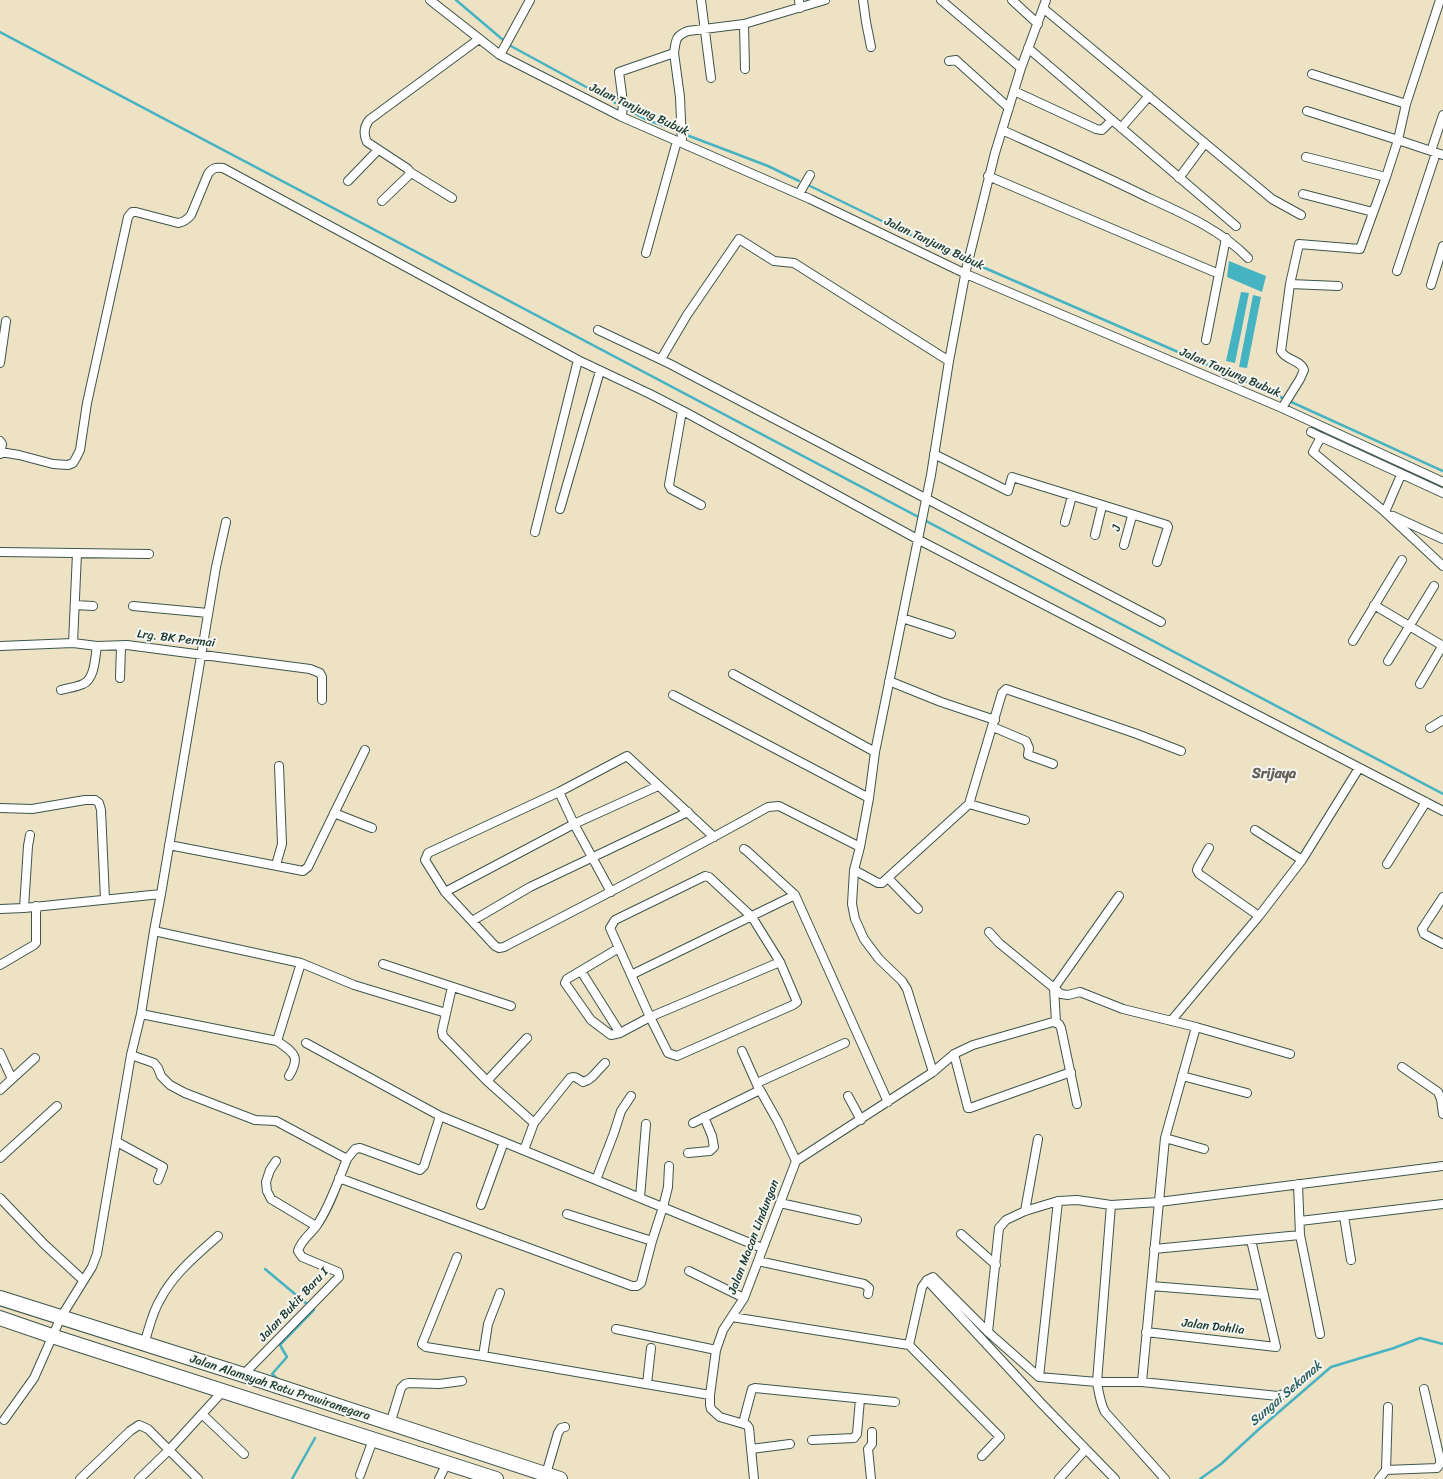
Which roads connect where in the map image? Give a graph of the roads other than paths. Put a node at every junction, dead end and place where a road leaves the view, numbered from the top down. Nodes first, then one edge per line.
1 (430, 0) edge
2 (530, 0) edge
3 (701, 0) edge
4 (825, 0) edge
5 (863, 0) edge
6 (941, 0) edge
7 (1012, 0) edge
8 (1440, 0) edge
9 (799, 4) edge
10 (1045, 4) edge
11 (744, 24) junction
12 (1038, 24) junction
13 (704, 29) junction
14 (479, 39) junction
15 (871, 47) dead end
16 (1028, 48) junction
17 (502, 52) junction
18 (674, 53) junction
19 (949, 61) dead end
20 (1021, 68) junction
21 (745, 69) dead end
22 (1312, 74) dead end
23 (711, 78) dead end
24 (1014, 91) junction
25 (1149, 96) junction
26 (1406, 104) junction
27 (1009, 108) junction
28 (1307, 111) dead end
29 (1443, 115) edge
30 (623, 116) junction
31 (1112, 120) junction
32 (1121, 128) junction
33 (1002, 130) junction
34 (681, 140) junction
35 (1398, 140) junction
36 (1205, 142) junction
37 (378, 150) junction
38 (1437, 153) edge
39 (1306, 157) dead end
40 (410, 172) junction
41 (810, 175) dead end
42 (988, 176) junction
43 (1386, 177) junction
44 (1179, 178) junction
45 (348, 181) dead end
46 (799, 194) junction
47 (1303, 194) dead end
48 (452, 198) dead end
49 (382, 201) dead end
50 (1373, 212) junction
51 (1301, 215) dead end
52 (1236, 226) dead end
53 (1226, 238) junction
54 (1443, 246) edge
55 (646, 253) dead end
56 (1248, 258) dead end
57 (1397, 271) dead end
58 (966, 272) junction
59 (1219, 274) junction
60 (1290, 284) junction
61 (1431, 285) dead end
62 (1338, 286) dead end
63 (6, 321) dead end
64 (598, 330) dead end
65 (1206, 340) dead end
66 (661, 359) junction
67 (578, 360) junction
68 (949, 361) junction
69 (0, 363) edge
70 (600, 371) junction
71 (1284, 405) junction
72 (682, 411) junction
73 (1319, 425) junction
74 (1315, 434) junction
75 (0, 441) edge
76 (0, 453) edge
77 (934, 454) junction
78 (1410, 467) junction
79 (1403, 476) junction
80 (1443, 482) edge
81 (1443, 493) edge
82 (1072, 496) junction
83 (925, 502) junction
84 (701, 505) dead end
85 (1102, 506) junction
86 (560, 509) dead end
87 (1385, 512) junction
88 (1132, 516) junction
89 (226, 522) dead end
90 (1065, 522) dead end
91 (535, 532) dead end
92 (1094, 535) dead end
93 (919, 537) junction
94 (1443, 539) edge
95 (1124, 546) dead end
96 (0, 552) edge
97 (77, 553) junction
98 (150, 554) dead end
99 (1402, 560) dead end
100 (1157, 562) dead end
101 (1443, 566) edge
102 (1434, 586) dead end
103 (75, 605) junction
104 (1374, 605) junction
105 (92, 606) dead end
106 (133, 606) dead end
107 (208, 613) junction
108 (902, 618) junction
109 (1161, 622) dead end
110 (1409, 625) junction
111 (952, 634) dead end
112 (1352, 641) dead end
113 (73, 643) junction
114 (0, 646) edge
115 (98, 646) junction
116 (121, 646) junction
117 (1443, 646) edge
118 (202, 654) junction
119 (1388, 661) dead end
120 (733, 674) dead end
121 (120, 678) dead end
122 (889, 681) junction
123 (1420, 684) dead end
124 (61, 690) dead end
125 (673, 695) dead end
126 (322, 700) dead end
127 (1443, 720) edge
128 (994, 724) junction
129 (1430, 728) dead end
130 (365, 750) dead end
131 (1181, 751) dead end
132 (875, 752) junction
133 (1053, 764) dead end
134 (279, 766) dead end
135 (1359, 768) junction
136 (658, 786) junction
137 (559, 792) junction
138 (869, 798) junction
139 (1426, 802) junction
140 (969, 804) junction
141 (0, 808) edge
142 (1443, 811) edge
143 (688, 812) junction
144 (334, 813) junction
145 (1025, 820) dead end
146 (574, 824) junction
147 (372, 828) dead end
148 (1255, 830) dead end
149 (30, 835) dead end
150 (714, 837) junction
151 (169, 845) junction
152 (860, 847) junction
153 (1209, 848) dead end
154 (744, 850) dead end
155 (591, 858) junction
156 (1302, 860) junction
157 (1387, 864) dead end
158 (276, 865) junction
159 (854, 870) junction
160 (888, 878) junction
161 (446, 892) junction
162 (611, 892) junction
163 (161, 894) junction
164 (795, 895) junction
165 (1119, 896) dead end
166 (1443, 897) edge
167 (105, 899) junction
168 (36, 906) junction
169 (24, 908) junction
170 (0, 909) edge
171 (918, 909) dead end
172 (1259, 916) junction
173 (752, 917) junction
174 (472, 921) junction
175 (154, 930) junction
176 (989, 932) dead end
177 (1443, 944) edge
178 (619, 948) junction
179 (780, 962) junction
180 (301, 963) junction
181 (382, 964) dead end
182 (0, 965) edge
183 (581, 971) junction
184 (631, 975) junction
185 (452, 987) junction
186 (1054, 988) junction
187 (511, 1006) dead end
188 (446, 1013) junction
189 (141, 1014) junction
190 (650, 1017) junction
191 (1171, 1021) junction
192 (1056, 1022) junction
193 (1196, 1027) junction
194 (620, 1033) junction
195 (527, 1038) dead end
196 (277, 1041) junction
197 (306, 1043) dead end
198 (845, 1043) dead end
199 (742, 1051) dead end
200 (0, 1054) edge
201 (954, 1054) junction
202 (1290, 1054) dead end
203 (131, 1055) junction
204 (34, 1058) dead end
205 (605, 1063) dead end
206 (1402, 1067) dead end
207 (933, 1072) junction
208 (1071, 1072) junction
209 (289, 1076) dead end
210 (1182, 1076) junction
211 (12, 1079) junction
212 (487, 1080) junction
213 (758, 1087) junction
214 (0, 1090) edge
215 (1247, 1093) dead end
216 (631, 1096) dead end
217 (848, 1096) dead end
218 (888, 1102) junction
219 (1077, 1104) dead end
220 (57, 1106) dead end
221 (1443, 1114) edge
222 (440, 1116) junction
223 (704, 1117) junction
224 (861, 1120) junction
225 (534, 1123) junction
226 (693, 1123) dead end
227 (646, 1124) dead end
228 (1165, 1138) junction
229 (1038, 1139) dead end
230 (117, 1142) junction
231 (504, 1142) junction
232 (1204, 1149) dead end
233 (524, 1150) junction
234 (688, 1153) dead end
235 (0, 1158) edge
236 (347, 1159) junction
237 (276, 1161) dead end
238 (796, 1161) junction
239 (669, 1166) dead end
240 (1443, 1166) edge
241 (339, 1178) junction
242 (158, 1180) dead end
243 (596, 1180) junction
244 (1298, 1184) junction
245 (0, 1198) edge
246 (640, 1198) junction
247 (1058, 1201) junction
248 (1159, 1202) junction
249 (780, 1203) junction
250 (1443, 1204) edge
251 (481, 1205) dead end
252 (1111, 1205) junction
253 (663, 1208) junction
254 (1025, 1211) junction
255 (566, 1214) dead end
256 (1344, 1216) junction
257 (857, 1220) dead end
258 (1300, 1221) junction
259 (316, 1226) junction
260 (961, 1234) dead end
261 (1300, 1235) junction
262 (218, 1236) dead end
263 (1251, 1240) junction
264 (652, 1241) junction
265 (762, 1248) junction
266 (1154, 1249) junction
267 (457, 1257) dead end
268 (1351, 1260) dead end
269 (758, 1261) junction
270 (996, 1265) junction
271 (690, 1271) dead end
272 (83, 1280) junction
273 (927, 1280) junction
274 (1151, 1286) junction
275 (500, 1293) dead end
276 (868, 1294) dead end
277 (1264, 1295) junction
278 (0, 1298) edge
279 (744, 1298) junction
280 (61, 1317) junction
281 (732, 1317) junction
282 (0, 1318) edge
283 (616, 1328) dead end
284 (988, 1332) junction
285 (1146, 1332) junction
286 (1320, 1334) dead end
287 (53, 1337) junction
288 (144, 1344) junction
289 (909, 1345) junction
290 (651, 1348) dead end
291 (716, 1350) junction
292 (483, 1356) junction
293 (243, 1375) junction
294 (1039, 1378) junction
295 (462, 1381) dead end
296 (1097, 1382) junction
297 (1142, 1382) junction
298 (646, 1384) junction
299 (1424, 1389) dead end
300 (222, 1391) junction
301 (1284, 1394) dead end
302 (710, 1396) junction
303 (860, 1398) junction
304 (895, 1402) dead end
305 (1388, 1407) dead end
306 (202, 1414) junction
307 (4, 1420) dead end
308 (743, 1423) junction
309 (390, 1424) junction
310 (565, 1427) dead end
311 (872, 1432) dead end
312 (373, 1440) junction
313 (812, 1440) dead end
314 (790, 1444) dead end
315 (751, 1449) junction
316 (1086, 1449) junction
317 (169, 1450) junction
318 (244, 1454) dead end
319 (982, 1456) dead end
320 (447, 1463) junction
321 (1386, 1470) junction
322 (546, 1474) junction
323 (360, 1475) dead end
324 (80, 1479) edge
325 (139, 1479) edge
326 (198, 1479) edge
327 (439, 1479) edge
328 (496, 1479) edge
329 (560, 1479) edge
330 (754, 1479) edge
331 (871, 1479) edge
332 (1059, 1479) edge
333 (1115, 1479) edge
334 (1164, 1479) edge
335 (1379, 1479) edge

1 - 14 street, Jalan Tanjung Bubuk
2 - 17 street
3 - 13 street
4 - 9 street
5 - 15 street
6 - 20 street
7 - 12 street
8 - 26 street
9 - 11 street
10 - 12 street
10 - 25 street
11 - 13 street
11 - 21 street
12 - 16 street
13 - 18 street
13 - 23 street
14 - 17 street, Jalan Tanjung Bubuk
14 - 37 street
16 - 20 street
16 - 31 street
17 - 30 street, Jalan Tanjung Bubuk
18 - 30 street
18 - 34 street
19 - 27 street
20 - 24 street
22 - 26 street
24 - 27 street
24 - 31 street
25 - 32 street
25 - 36 street
26 - 35 street
27 - 33 street
28 - 35 street
29 - 38 street
30 - 34 street, Jalan Tanjung Bubuk
31 - 32 street
32 - 44 street
33 - 42 street
33 - 53 street
34 - 46 street, Jalan Tanjung Bubuk
34 - 55 street
35 - 38 street
35 - 43 street
36 - 44 street
36 - 51 street
37 - 40 street
37 - 45 street
38 - 57 street
39 - 43 street
40 - 48 street
40 - 49 street
41 - 46 street
42 - 58 street
42 - 59 street
43 - 50 street
44 - 52 street
46 - 58 street, Jalan Tanjung Bubuk
47 - 50 street
50 - 60 street
53 - 56 street
53 - 59 street
54 - 61 street
58 - 68 street
58 - 71 street, Jalan Tanjung Bubuk
59 - 65 street
60 - 62 street
60 - 71 street
63 - 69 street
64 - 66 street
66 - 68 street
66 - 83 street
67 - 70 street
67 - 76 street
67 - 91 street
68 - 77 street
70 - 72 street
70 - 86 street
71 - 73 street, Jalan Tanjung Bubuk
72 - 84 street
72 - 93 street
73 - 74 street
73 - 78 street, Jalan Tanjung Bubuk
74 - 79 street
74 - 87 street
75 - 76 street
77 - 82 street
77 - 83 street
78 - 79 street
78 - 80 street, Jalan Tanjung Bubuk
79 - 81 street
79 - 87 street
82 - 85 street
82 - 90 street
83 - 93 street
83 - 109 street
85 - 88 street
85 - 92 street
87 - 94 street
87 - 101 street
88 - 95 street, J
88 - 100 street
89 - 107 street
93 - 108 street
93 - 135 street
96 - 97 street
97 - 98 street
97 - 103 street
99 - 104 street
102 - 110 street
103 - 105 street
103 - 113 street
104 - 110 street
104 - 112 street
106 - 107 street
107 - 118 street
108 - 111 street
108 - 122 street
110 - 117 street
110 - 119 street
113 - 114 street, Lrg. BK Permai
113 - 115 street, Lrg. BK Permai
115 - 116 street, Lrg. BK Permai
115 - 124 street
116 - 118 street, Lrg. BK Permai
116 - 121 street
117 - 123 street
118 - 126 street, Lrg. BK Permai
118 - 151 street
120 - 132 street
122 - 128 street
122 - 132 street
125 - 138 street
127 - 129 street
128 - 131 street
128 - 133 street
128 - 140 street
130 - 144 street
132 - 138 street
134 - 158 street
135 - 139 street
135 - 156 street
136 - 137 street
136 - 143 street
136 - 146 street
137 - 146 street
137 - 161 street
138 - 152 street
139 - 142 street
139 - 157 street
140 - 145 street
140 - 160 street
141 - 167 street
143 - 150 street
143 - 155 street
144 - 147 street
144 - 158 street
146 - 155 street
146 - 161 street
148 - 156 street
149 - 169 street
150 - 152 street
150 - 162 street
151 - 158 street
151 - 163 street
152 - 159 street
153 - 172 street
154 - 164 street
155 - 162 street
155 - 174 street
156 - 172 street
159 - 160 street
159 - 207 street
160 - 171 street
161 - 174 street
162 - 174 street
163 - 167 street
163 - 175 street
164 - 173 street
164 - 218 street
165 - 186 street
166 - 177 street
167 - 168 street
168 - 169 street
168 - 182 street
169 - 170 street
172 - 191 street
173 - 178 street
173 - 179 street
173 - 184 street
175 - 180 street
175 - 189 street
176 - 186 street
178 - 183 street
178 - 184 street
179 - 190 street
179 - 190 street
180 - 188 street
180 - 196 street
181 - 185 street
183 - 194 street
183 - 194 street
184 - 190 street
185 - 187 street
185 - 188 street
186 - 191 street
186 - 192 street
188 - 212 street
189 - 196 street
189 - 203 street
190 - 194 street
191 - 193 street
192 - 201 street
192 - 208 street
193 - 202 street
193 - 210 street
195 - 212 street
196 - 209 street
197 - 222 street
198 - 213 street
199 - 213 street
200 - 211 street
201 - 207 street
201 - 208 street
203 - 230 street
203 - 236 street
204 - 211 street
205 - 225 street
206 - 221 street
207 - 218 street
208 - 219 street
210 - 215 street
210 - 228 street
211 - 214 street
212 - 225 street
213 - 223 street
213 - 238 street
216 - 243 street
217 - 224 street
218 - 224 street
220 - 235 street
222 - 231 street
222 - 236 street
223 - 226 street
223 - 234 street
224 - 238 street
225 - 233 street
227 - 246 street
228 - 232 street
228 - 248 street
229 - 254 street
230 - 242 street
230 - 272 street
231 - 233 street
231 - 251 street
233 - 243 street
236 - 241 street, Jalan Bukit Baru I
237 - 259 street
238 - 249 street, Jalan Macan Lindungan
239 - 253 street
240 - 244 street
241 - 259 street, Jalan Bukit Baru I
241 - 264 street
243 - 246 street
244 - 248 street
244 - 258 street
245 - 272 street
246 - 253 street
247 - 252 street
247 - 254 street
247 - 294 street
248 - 252 street
248 - 266 street
249 - 257 street
249 - 265 street, Jalan Macan Lindungan
250 - 256 street
252 - 296 street
253 - 264 street
253 - 265 street
254 - 270 street
255 - 264 street
256 - 258 street
256 - 268 street
258 - 261 street
259 - 293 street, Jalan Bukit Baru I
260 - 270 street
261 - 263 street
261 - 286 street
262 - 288 street
263 - 266 street
263 - 277 street
265 - 269 street, Jalan Macan Lindungan
266 - 274 street
267 - 292 street
269 - 276 street
269 - 279 street, Jalan Macan Lindungan
270 - 284 street
271 - 279 street
272 - 280 street
273 - 284 street
273 - 289 street
273 - 316 street
274 - 277 street
274 - 285 street
275 - 292 street
277 - 285 street, Jalan Dahlia
278 - 280 highway, Jalan Alamsyah Ratu Prawiranegara
279 - 281 street, Jalan Macan Lindungan
280 - 287 street
280 - 288 highway, Jalan Alamsyah Ratu Prawiranegara
281 - 289 street
281 - 291 street, Jalan Macan Lindungan
282 - 287 highway, Jalan Alamsyah Ratu Prawiranegara
283 - 291 street
284 - 294 street
285 - 297 street
287 - 300 highway, Jalan Alamsyah Ratu Prawiranegara
287 - 307 street
288 - 293 highway, Jalan Alamsyah Ratu Prawiranegara
289 - 319 street
290 - 298 street
291 - 302 street, Jalan Macan Lindungan
292 - 298 street
293 - 309 highway, Jalan Alamsyah Ratu Prawiranegara
294 - 296 street
295 - 309 street
296 - 297 street
296 - 334 street
297 - 301 street
298 - 302 street
299 - 321 street
300 - 306 street
300 - 312 highway, Jalan Alamsyah Ratu Prawiranegara
302 - 308 street, Jalan Macan Lindungan
303 - 304 street
303 - 308 street
303 - 313 street
305 - 321 street
306 - 317 street
306 - 318 street
308 - 315 street
309 - 322 highway, Jalan Alamsyah Ratu Prawiranegara
310 - 322 street
311 - 331 street
312 - 320 highway, Jalan Alamsyah Ratu Prawiranegara
312 - 323 street
314 - 315 street
315 - 330 street
316 - 332 street
316 - 333 street
317 - 324 street
317 - 325 street
317 - 326 street
320 - 327 street
320 - 328 highway, Jalan Alamsyah Ratu Prawiranegara
321 - 335 street
322 - 329 highway, Jalan Alamsyah Ratu Prawiranegara

